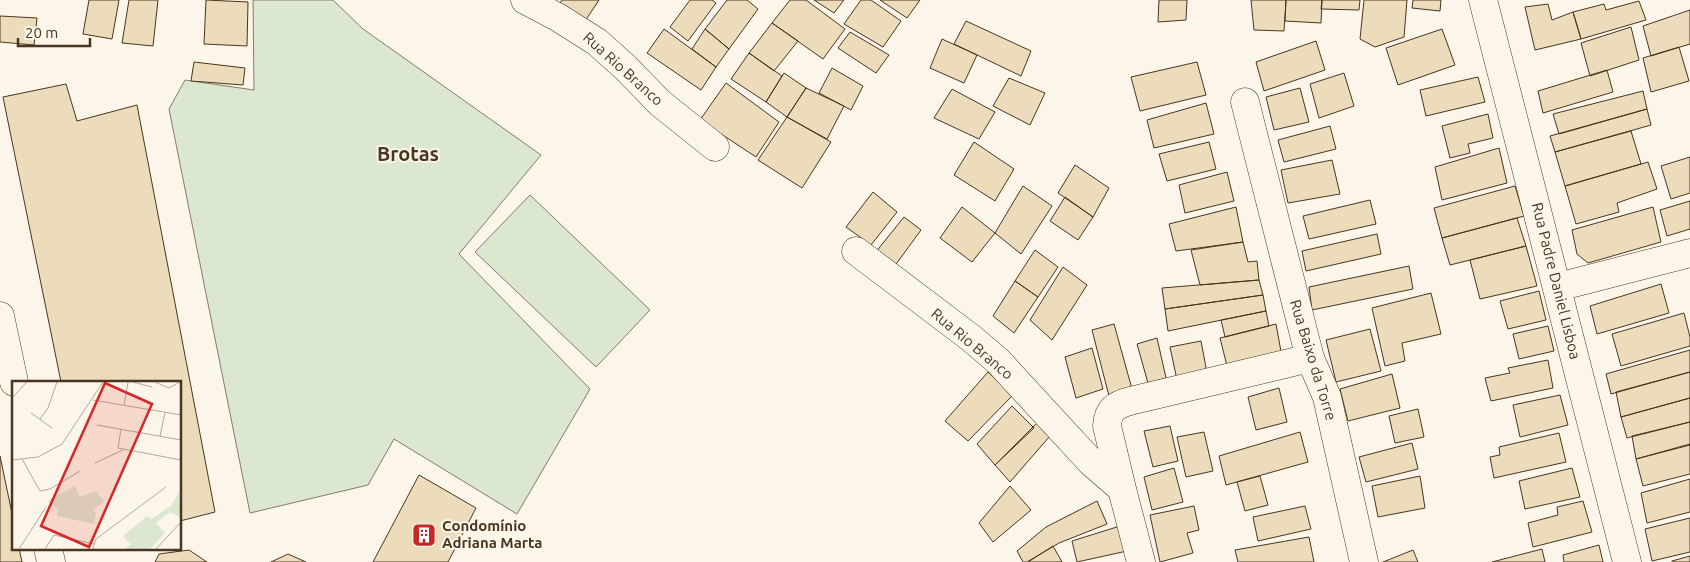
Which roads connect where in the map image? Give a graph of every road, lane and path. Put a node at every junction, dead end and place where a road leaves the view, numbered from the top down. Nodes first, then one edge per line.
1 (525, 0) edge
2 (1483, 0) edge
3 (1245, 102) dead end
4 (715, 147) dead end
5 (856, 251) dead end
6 (1690, 253) edge
7 (1558, 287) junction
8 (0, 316) edge
9 (1310, 358) junction
10 (14, 381) edge
11 (1122, 489) junction
12 (1141, 562) edge
13 (1364, 562) edge
14 (1627, 562) edge

1 - 4 street, Rua Rio Branco
2 - 7 street, Rua Padre Daniel Lisboa
3 - 9 street, Rua Baixo da Torre
5 - 11 street, Rua Rio Branco
6 - 7 street
7 - 14 street, Rua Padre Daniel Lisboa
8 - 10 street
9 - 11 street
9 - 13 street, Rua Baixo da Torre
11 - 12 street

